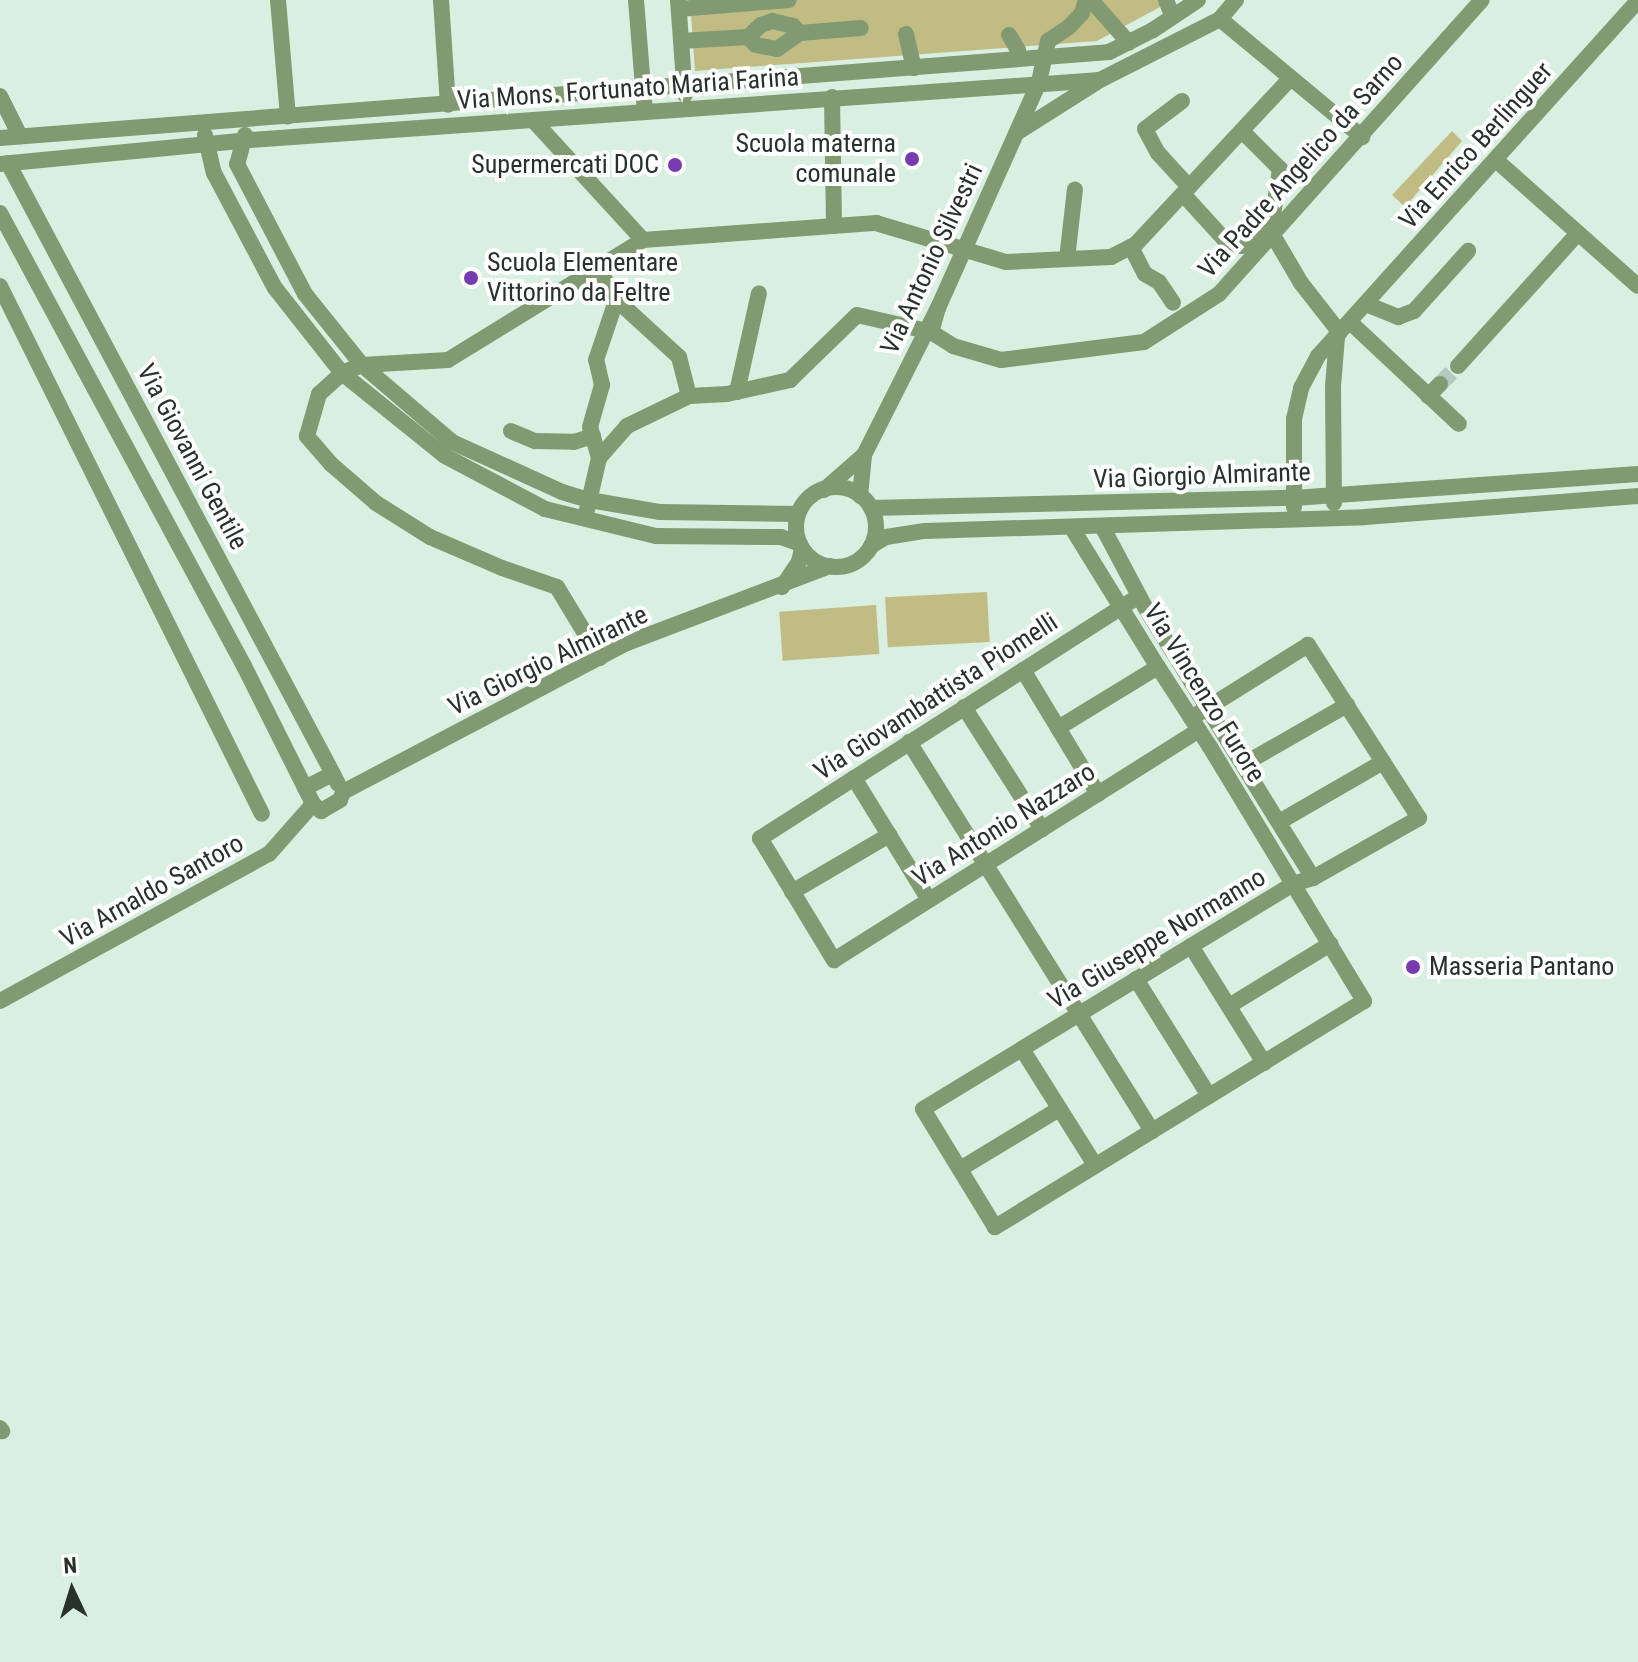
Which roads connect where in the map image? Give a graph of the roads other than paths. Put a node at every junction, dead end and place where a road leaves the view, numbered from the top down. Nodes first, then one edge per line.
1 (278, 0) edge
2 (441, 0) edge
3 (636, 0) edge
4 (789, 0) edge
5 (1089, 0) edge
6 (1166, 0) edge
7 (1198, 0) edge
8 (1236, 0) edge
9 (1482, 0) edge
10 (1638, 1) edge
11 (770, 2) edge
12 (678, 4) edge
13 (1173, 17) junction
14 (1220, 19) junction
15 (772, 21) junction
16 (861, 28) dead end
17 (800, 33) junction
18 (906, 34) dead end
19 (1009, 35) dead end
20 (748, 37) junction
21 (681, 41) junction
22 (1129, 43) junction
23 (777, 49) junction
24 (1042, 58) junction
25 (1019, 59) junction
26 (914, 68) junction
27 (780, 78) junction
28 (1290, 79) junction
29 (1100, 80) junction
30 (1039, 82) junction
31 (684, 86) junction
32 (643, 89) junction
33 (0, 96) edge
34 (832, 97) junction
35 (1182, 101) dead end
36 (448, 105) junction
37 (686, 108) junction
38 (645, 112) junction
39 (288, 117) junction
40 (533, 120) junction
41 (249, 121) junction
42 (203, 124) junction
43 (1242, 131) junction
44 (1017, 132) junction
45 (20, 136) junction
46 (1362, 137) junction
47 (0, 138) edge
48 (243, 141) junction
49 (207, 144) junction
50 (1497, 161) junction
51 (4, 164) edge
52 (1075, 189) dead end
53 (1186, 191) junction
54 (0, 213) edge
55 (834, 226) junction
56 (1578, 233) junction
57 (1274, 237) junction
58 (643, 240) junction
59 (1131, 247) junction
60 (965, 248) junction
61 (1468, 251) dead end
62 (1067, 259) junction
63 (601, 267) junction
64 (0, 286) edge
65 (1638, 286) edge
66 (759, 293) dead end
67 (616, 301) junction
68 (1173, 303) dead end
69 (1366, 304) junction
70 (938, 308) junction
71 (927, 331) junction
72 (1342, 331) junction
73 (362, 365) junction
74 (1458, 366) tunnel mouth
75 (342, 373) junction
76 (737, 392) junction
77 (689, 396) junction
78 (1459, 424) dead end
79 (511, 431) dead end
80 (593, 436) junction
81 (864, 455) junction
82 (599, 458) junction
83 (1638, 474) edge
84 (824, 490) junction
85 (1334, 496) junction
86 (1638, 496) edge
87 (1294, 498) junction
88 (589, 500) junction
89 (865, 502) junction
90 (798, 514) junction
91 (1335, 518) junction
92 (584, 519) junction
93 (1295, 520) junction
94 (1072, 528) junction
95 (1103, 528) junction
96 (801, 546) junction
97 (871, 546) junction
98 (830, 566) junction
99 (782, 587) junction
100 (1139, 596) junction
101 (1122, 606) junction
102 (600, 658) junction
103 (1158, 667) junction
104 (1023, 670) junction
105 (1347, 705) junction
106 (964, 707) junction
107 (1208, 707) junction
108 (1195, 724) junction
109 (1058, 728) junction
110 (909, 742) junction
111 (1383, 762) junction
112 (1244, 764) junction
113 (333, 774) junction
114 (854, 778) junction
115 (305, 788) junction
116 (343, 792) junction
117 (1098, 794) junction
118 (313, 804) junction
119 (262, 814) dead end
120 (1279, 822) junction
121 (1042, 829) junction
122 (889, 835) junction
123 (986, 864) junction
124 (1313, 878) junction
125 (1293, 884) junction
126 (792, 892) junction
127 (929, 900) junction
128 (1330, 944) junction
129 (1191, 946) junction
130 (1136, 979) junction
131 (0, 1001) edge
132 (1229, 1006) junction
133 (1080, 1013) junction
134 (1022, 1049) junction
135 (1264, 1063) junction
136 (1209, 1096) junction
137 (1059, 1109) junction
138 (1152, 1131) junction
139 (1095, 1165) junction
140 (960, 1169) junction

1 - 39 street
2 - 36 street
3 - 32 street
4 - 11 street
5 - 22 street
5 - 24 street
6 - 13 street
7 - 13 street, Via Mons. Fortunato Maria Farina
8 - 14 street, Via Mons. Fortunato Maria Farina
9 - 46 street, Via Padre Angelico da Sarno
10 - 50 street, Via Enrico Berlinguer
11 - 12 street
11 - 15 street
12 - 21 street
13 - 22 street, Via Mons. Fortunato Maria Farina
14 - 28 street
14 - 29 street, Via Mons. Fortunato Maria Farina
15 - 17 street
15 - 20 street
16 - 17 street
17 - 23 street
18 - 26 street
19 - 25 street
20 - 21 street
20 - 23 street
21 - 31 street
22 - 24 street, Via Mons. Fortunato Maria Farina
23 - 27 street
24 - 25 street, Via Mons. Fortunato Maria Farina
24 - 30 street, Via Antonio Silvestri
25 - 26 street, Via Mons. Fortunato Maria Farina
26 - 27 street, Via Mons. Fortunato Maria Farina
27 - 31 street, Via Mons. Fortunato Maria Farina
28 - 43 street
28 - 46 street
29 - 30 street, Via Mons. Fortunato Maria Farina
29 - 44 street
30 - 34 street, Via Mons. Fortunato Maria Farina
30 - 44 street, Via Antonio Silvestri
31 - 32 street, Via Mons. Fortunato Maria Farina
31 - 37 street
32 - 36 street, Via Mons. Fortunato Maria Farina
32 - 38 street
33 - 45 street
34 - 37 street, Via Mons. Fortunato Maria Farina
34 - 55 street
35 - 53 street
36 - 39 street, Via Mons. Fortunato Maria Farina
37 - 38 street, Via Mons. Fortunato Maria Farina
38 - 40 street, Via Mons. Fortunato Maria Farina
39 - 41 street, Via Mons. Fortunato Maria Farina
40 - 48 street, Via Mons. Fortunato Maria Farina
40 - 58 street
41 - 42 street, Via Mons. Fortunato Maria Farina
41 - 48 street
42 - 45 street, Via Mons. Fortunato Maria Farina
42 - 49 street
43 - 53 street
43 - 53 street
44 - 60 street, Via Antonio Silvestri
45 - 47 street, Via Mons. Fortunato Maria Farina
46 - 57 street, Via Padre Angelico da Sarno
48 - 49 street, Via Mons. Fortunato Maria Farina
48 - 73 street
49 - 51 street, Via Mons. Fortunato Maria Farina
49 - 75 street
50 - 56 street
50 - 69 street, Via Enrico Berlinguer
51 - 113 street, Via Giovanni Gentile
52 - 62 street
53 - 59 street
54 - 115 street, Via Giovanni Gentile
55 - 58 street
55 - 60 street
56 - 65 street
56 - 74 street
57 - 70 street, Via Padre Angelico da Sarno
57 - 72 street
58 - 63 street
59 - 62 street
59 - 68 street
60 - 62 street
60 - 70 street, Via Antonio Silvestri
61 - 69 street
63 - 67 street
63 - 73 street
64 - 119 street
66 - 76 street
67 - 77 street
67 - 80 street
69 - 72 street, Via Enrico Berlinguer
70 - 71 street, Via Antonio Silvestri
71 - 76 street
71 - 81 street, Via Antonio Silvestri
72 - 78 street
72 - 85 street
72 - 87 street, Via Enrico Berlinguer
73 - 75 street
73 - 88 street
75 - 92 street
75 - 102 street
76 - 77 street
77 - 82 street
79 - 80 street
80 - 82 street
81 - 84 street, Via Antonio Silvestri
81 - 89 street, Via Antonio Silvestri
82 - 88 street
83 - 85 street
84 - 89 street
84 - 90 street
85 - 87 street, Via Giorgio Almirante
85 - 91 street, Via Giorgio Almirante
86 - 91 street
87 - 89 street, Via Giorgio Almirante
87 - 93 street, Via Enrico Berlinguer
88 - 90 street
88 - 92 street
89 - 97 street
90 - 96 street
91 - 93 street, Via Giorgio Almirante
92 - 96 street
93 - 95 street, Via Giorgio Almirante
94 - 95 street, Via Giorgio Almirante
94 - 97 street, Via Giorgio Almirante
94 - 101 street, Via Vincenzo Furore
95 - 100 street, Via Vincenzo Furore
96 - 98 street
96 - 99 street
97 - 98 street
98 - 99 street, Via Giorgio Almirante
99 - 102 street, Via Giorgio Almirante
100 - 101 street, Via Giovambattista Piomelli
100 - 107 street, Via Vincenzo Furore
101 - 103 street, Via Vincenzo Furore
101 - 104 street, Via Giovambattista Piomelli
102 - 116 street, Via Giorgio Almirante
103 - 108 street, Via Vincenzo Furore
103 - 109 street
104 - 106 street, Via Giovambattista Piomelli
104 - 109 street
105 - 107 street, Via Antonio Nazzaro
105 - 111 street
105 - 112 street
106 - 110 street, Via Giovambattista Piomelli
106 - 121 street
107 - 108 street, Via Antonio Nazzaro
107 - 112 street, Via Vincenzo Furore
108 - 117 street, Via Antonio Nazzaro
108 - 125 street, Via Vincenzo Furore
109 - 117 street
110 - 114 street, Via Giovambattista Piomelli
110 - 123 street
111 - 120 street
111 - 124 street, Via Giuseppe Normanno
112 - 120 street, Via Vincenzo Furore
113 - 115 street
113 - 116 street, Via Giovanni Gentile
114 - 122 street
114 - 126 street, Via Giovambattista Piomelli
115 - 118 street, Via Giovanni Gentile
116 - 118 street, Via Giorgio Almirante
117 - 121 street, Via Antonio Nazzaro
118 - 131 street, Via Arnaldo Santoro
120 - 124 street, Via Vincenzo Furore
121 - 123 street, Via Antonio Nazzaro
122 - 126 street
122 - 127 street
123 - 127 street, Via Antonio Nazzaro
123 - 133 street
124 - 125 street, Via Giuseppe Normanno
125 - 128 street, Via Vincenzo Furore
125 - 129 street, Via Giuseppe Normanno
126 - 127 street, Via Antonio Nazzaro
128 - 132 street
128 - 135 street, Via Vincenzo Furore
129 - 130 street, Via Giuseppe Normanno
129 - 132 street
130 - 133 street, Via Giuseppe Normanno
130 - 136 street
132 - 135 street
133 - 134 street, Via Giuseppe Normanno
133 - 138 street
134 - 137 street
134 - 140 street, Via Giuseppe Normanno
135 - 136 street
136 - 138 street
137 - 139 street
137 - 140 street
138 - 139 street
139 - 140 street

